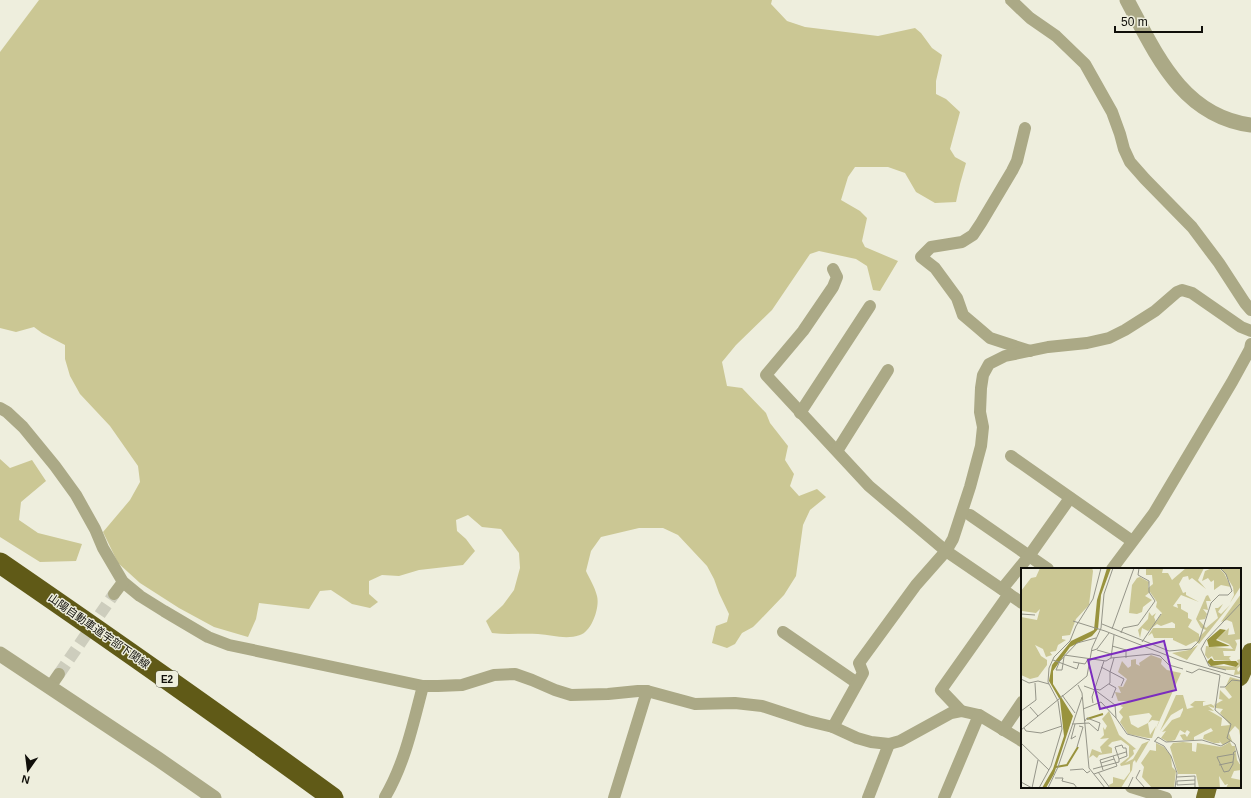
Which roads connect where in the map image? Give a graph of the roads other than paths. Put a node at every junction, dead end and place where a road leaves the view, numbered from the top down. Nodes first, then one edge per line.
1 (1011, 0) edge
2 (1127, 0) edge
3 (1251, 125) edge
4 (1025, 128) dead end
5 (834, 269) dead end
6 (870, 306) dead end
7 (1251, 310) edge
8 (1251, 331) edge
9 (1251, 344) edge
10 (1030, 350) junction
11 (888, 370) dead end
12 (0, 408) edge
13 (800, 413) junction
14 (837, 451) junction
15 (1011, 456) dead end
16 (1070, 498) junction
17 (970, 515) dead end
18 (1132, 541) junction
19 (946, 551) junction
20 (1029, 556) junction
21 (0, 563) edge
22 (1047, 568) edge
23 (1113, 568) edge
24 (123, 582) junction
25 (1005, 592) junction
26 (114, 594) tunnel mouth
27 (1021, 602) edge
28 (783, 632) dead end
29 (1251, 652) edge
30 (0, 654) edge
31 (59, 674) tunnel mouth
32 (1241, 675) edge
33 (857, 683) junction
34 (423, 686) junction
35 (50, 687) junction
36 (647, 692) junction
37 (1021, 703) edge
38 (961, 712) junction
39 (979, 714) junction
40 (833, 727) junction
41 (1003, 730) junction
42 (1021, 740) edge
43 (889, 744) junction
44 (1134, 788) edge
45 (1208, 788) edge
46 (385, 797) edge
47 (214, 798) edge
48 (333, 798) edge
49 (614, 798) edge
50 (868, 798) edge
51 (944, 798) edge
52 (1166, 798) edge
53 (1205, 798) edge

1 - 7 street
2 - 3 street
4 - 10 street
5 - 13 street
6 - 13 street
8 - 10 street
9 - 18 street
10 - 19 street
11 - 14 street
12 - 24 street
13 - 14 street
14 - 19 street
15 - 16 street
16 - 18 street
16 - 20 street
17 - 20 street
18 - 23 street
19 - 25 street
19 - 33 street
20 - 22 street
20 - 25 street
21 - 48 highway, 山陽自動車道宇部下関線 / E2
24 - 26 street
24 - 34 street
25 - 27 street
25 - 38 street
28 - 33 street
29 - 32 main road
30 - 35 street
31 - 35 street
33 - 40 street
34 - 36 street
34 - 46 street
35 - 47 street
36 - 40 street
36 - 49 street
37 - 41 street
38 - 39 street
38 - 43 street
39 - 41 street
39 - 51 street
40 - 43 street
41 - 42 street
43 - 50 street
44 - 52 street
45 - 53 main road

